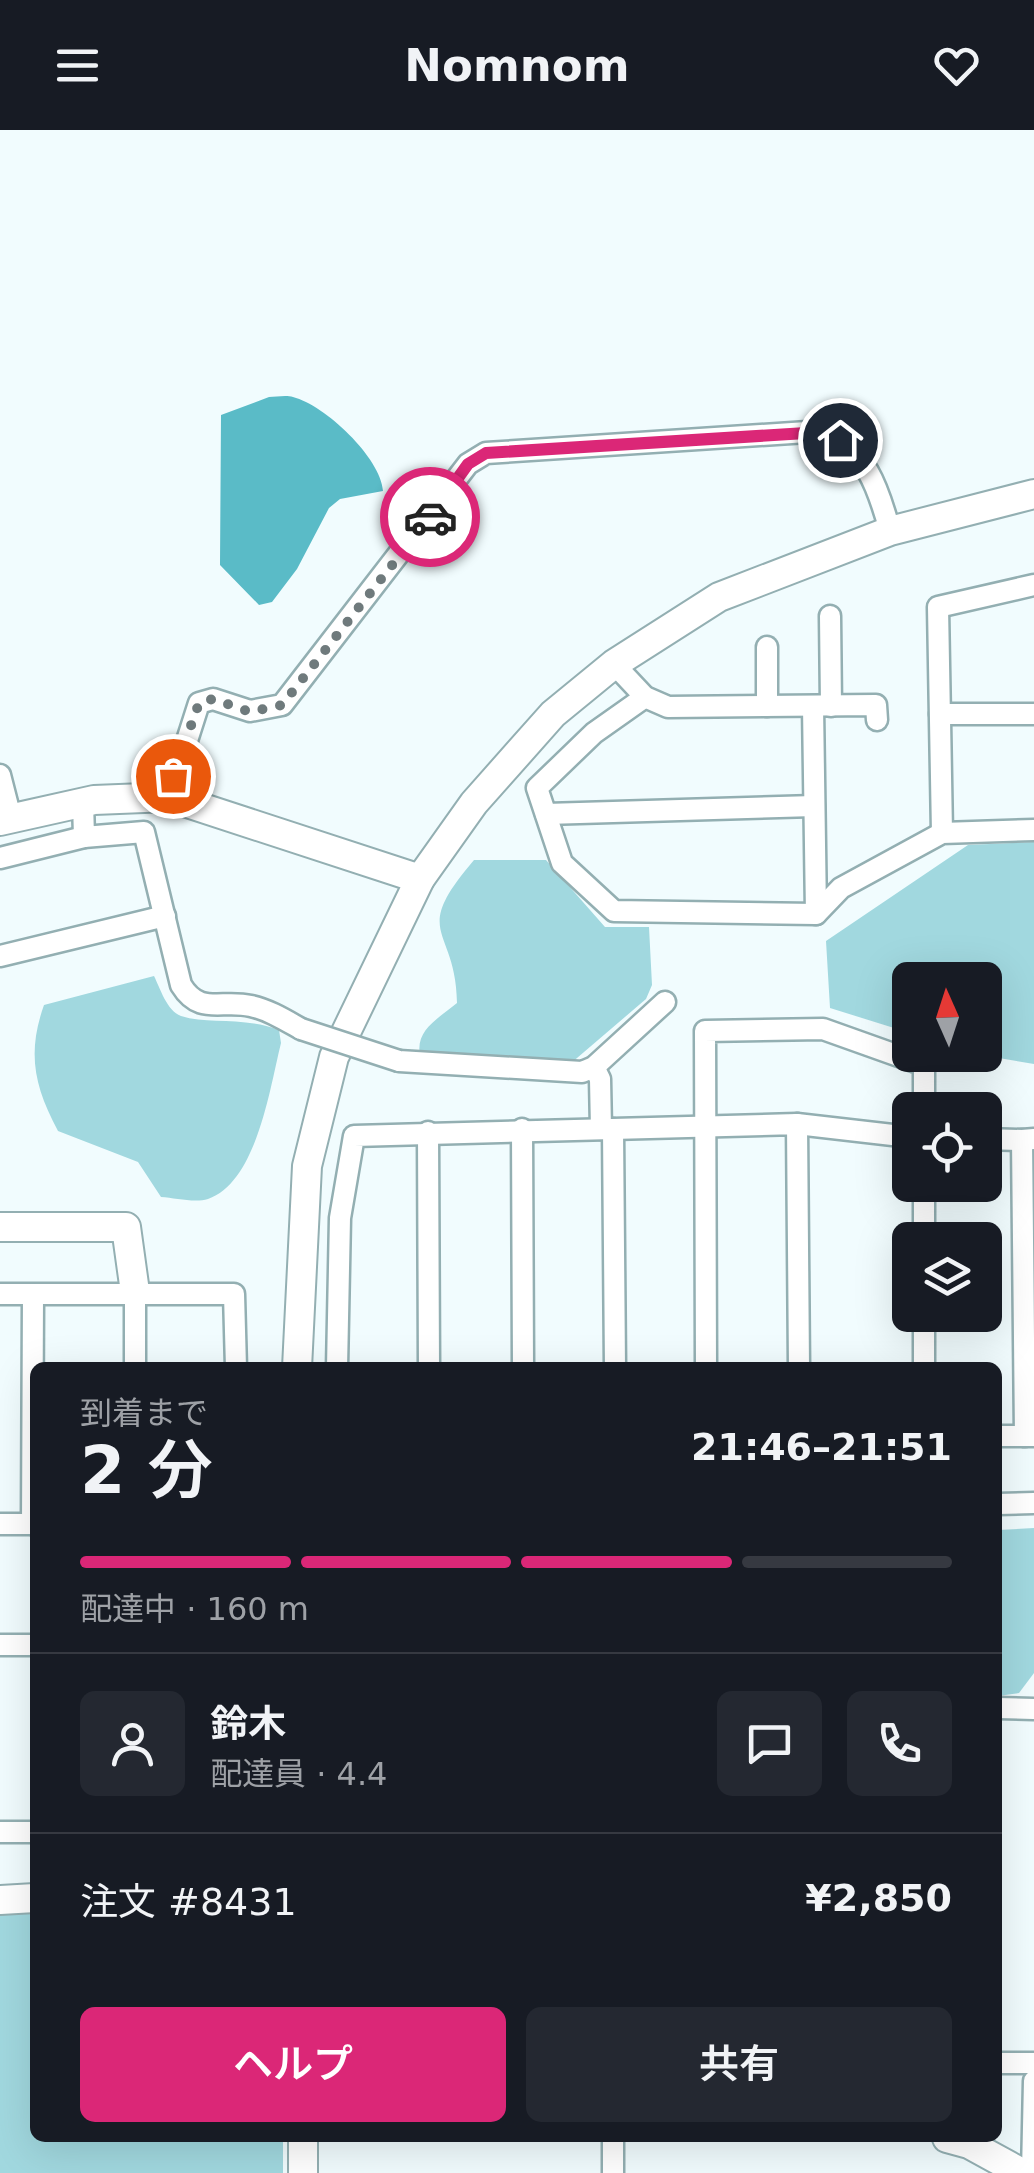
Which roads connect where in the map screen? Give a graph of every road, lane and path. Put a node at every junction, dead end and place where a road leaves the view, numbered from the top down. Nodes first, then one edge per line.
1 (1034, 494) edge
2 (890, 531) junction
3 (1034, 584) edge
4 (830, 616) dead end
5 (768, 647) dead end
6 (614, 664) junction
7 (645, 697) junction
8 (767, 706) junction
9 (822, 706) junction
10 (940, 714) junction
11 (1034, 714) edge
12 (877, 720) dead end
13 (0, 775) edge
14 (169, 797) junction
15 (83, 802) junction
16 (814, 806) junction
17 (546, 814) junction
18 (6, 819) edge
19 (1034, 830) edge
20 (942, 833) junction
21 (84, 837) junction
22 (0, 858) edge
23 (420, 879) junction
24 (816, 914) junction
25 (164, 916) junction
26 (0, 956) edge
27 (665, 1002) dead end
28 (594, 1067) junction
29 (924, 1092) edge
30 (798, 1124) junction
31 (705, 1127) junction
32 (522, 1129) junction
33 (607, 1129) junction
34 (428, 1132) junction
35 (892, 1135) edge
36 (1002, 1140) edge
37 (1028, 1140) edge
38 (0, 1227) edge
39 (136, 1292) junction
40 (0, 1294) edge
41 (34, 1296) junction
42 (924, 1332) edge
43 (34, 1362) edge
44 (135, 1362) edge
45 (236, 1362) edge
46 (297, 1362) edge
47 (337, 1362) edge
48 (429, 1362) edge
49 (523, 1362) edge
50 (615, 1362) edge
51 (706, 1362) edge
52 (799, 1362) edge
53 (924, 1362) edge
54 (1002, 1436) edge
55 (1030, 1436) edge
56 (1034, 1503) edge
57 (1002, 1504) edge
58 (0, 1524) edge
59 (30, 1524) edge
60 (0, 1645) edge
61 (30, 1645) edge
62 (1002, 1708) edge
63 (1034, 1709) edge
64 (0, 1832) edge
65 (30, 1832) edge
66 (30, 1898) edge
67 (0, 1900) edge
68 (1002, 2063) edge
69 (1034, 2063) edge
70 (1034, 2081) edge
71 (303, 2142) edge
72 (613, 2142) edge
73 (962, 2142) edge
74 (302, 2173) edge
75 (613, 2173) edge
76 (1022, 2173) edge
77 (1032, 2173) edge

1 - 2 street
2 - 6 street
2 - 14 street
3 - 10 street
4 - 9 street
5 - 8 street
6 - 7 street
6 - 23 street
7 - 8 street
7 - 17 street
8 - 9 street
9 - 12 street
9 - 16 street
10 - 11 street
10 - 20 street
13 - 18 street
14 - 15 street
14 - 23 street
15 - 18 street
15 - 21 street
16 - 17 street
16 - 24 street
17 - 24 street
19 - 20 street
20 - 24 street
21 - 22 street
21 - 25 street
23 - 46 street
25 - 26 street
25 - 28 street, bridge
27 - 28 street
28 - 33 street
29 - 31 street
30 - 31 street
30 - 35 street
30 - 52 street
31 - 33 street
31 - 51 street
32 - 33 street
32 - 34 street
32 - 49 street
33 - 50 street
34 - 47 street
34 - 48 street
36 - 37 street
37 - 55 street
38 - 39 street
39 - 41 street
39 - 44 street
39 - 45 street
40 - 41 street
41 - 43 street
42 - 53 street
54 - 55 street
56 - 57 street
58 - 59 street
60 - 61 street
62 - 63 street
64 - 65 street
66 - 67 street
68 - 69 street
70 - 77 street
71 - 74 street
72 - 75 street
73 - 76 street

